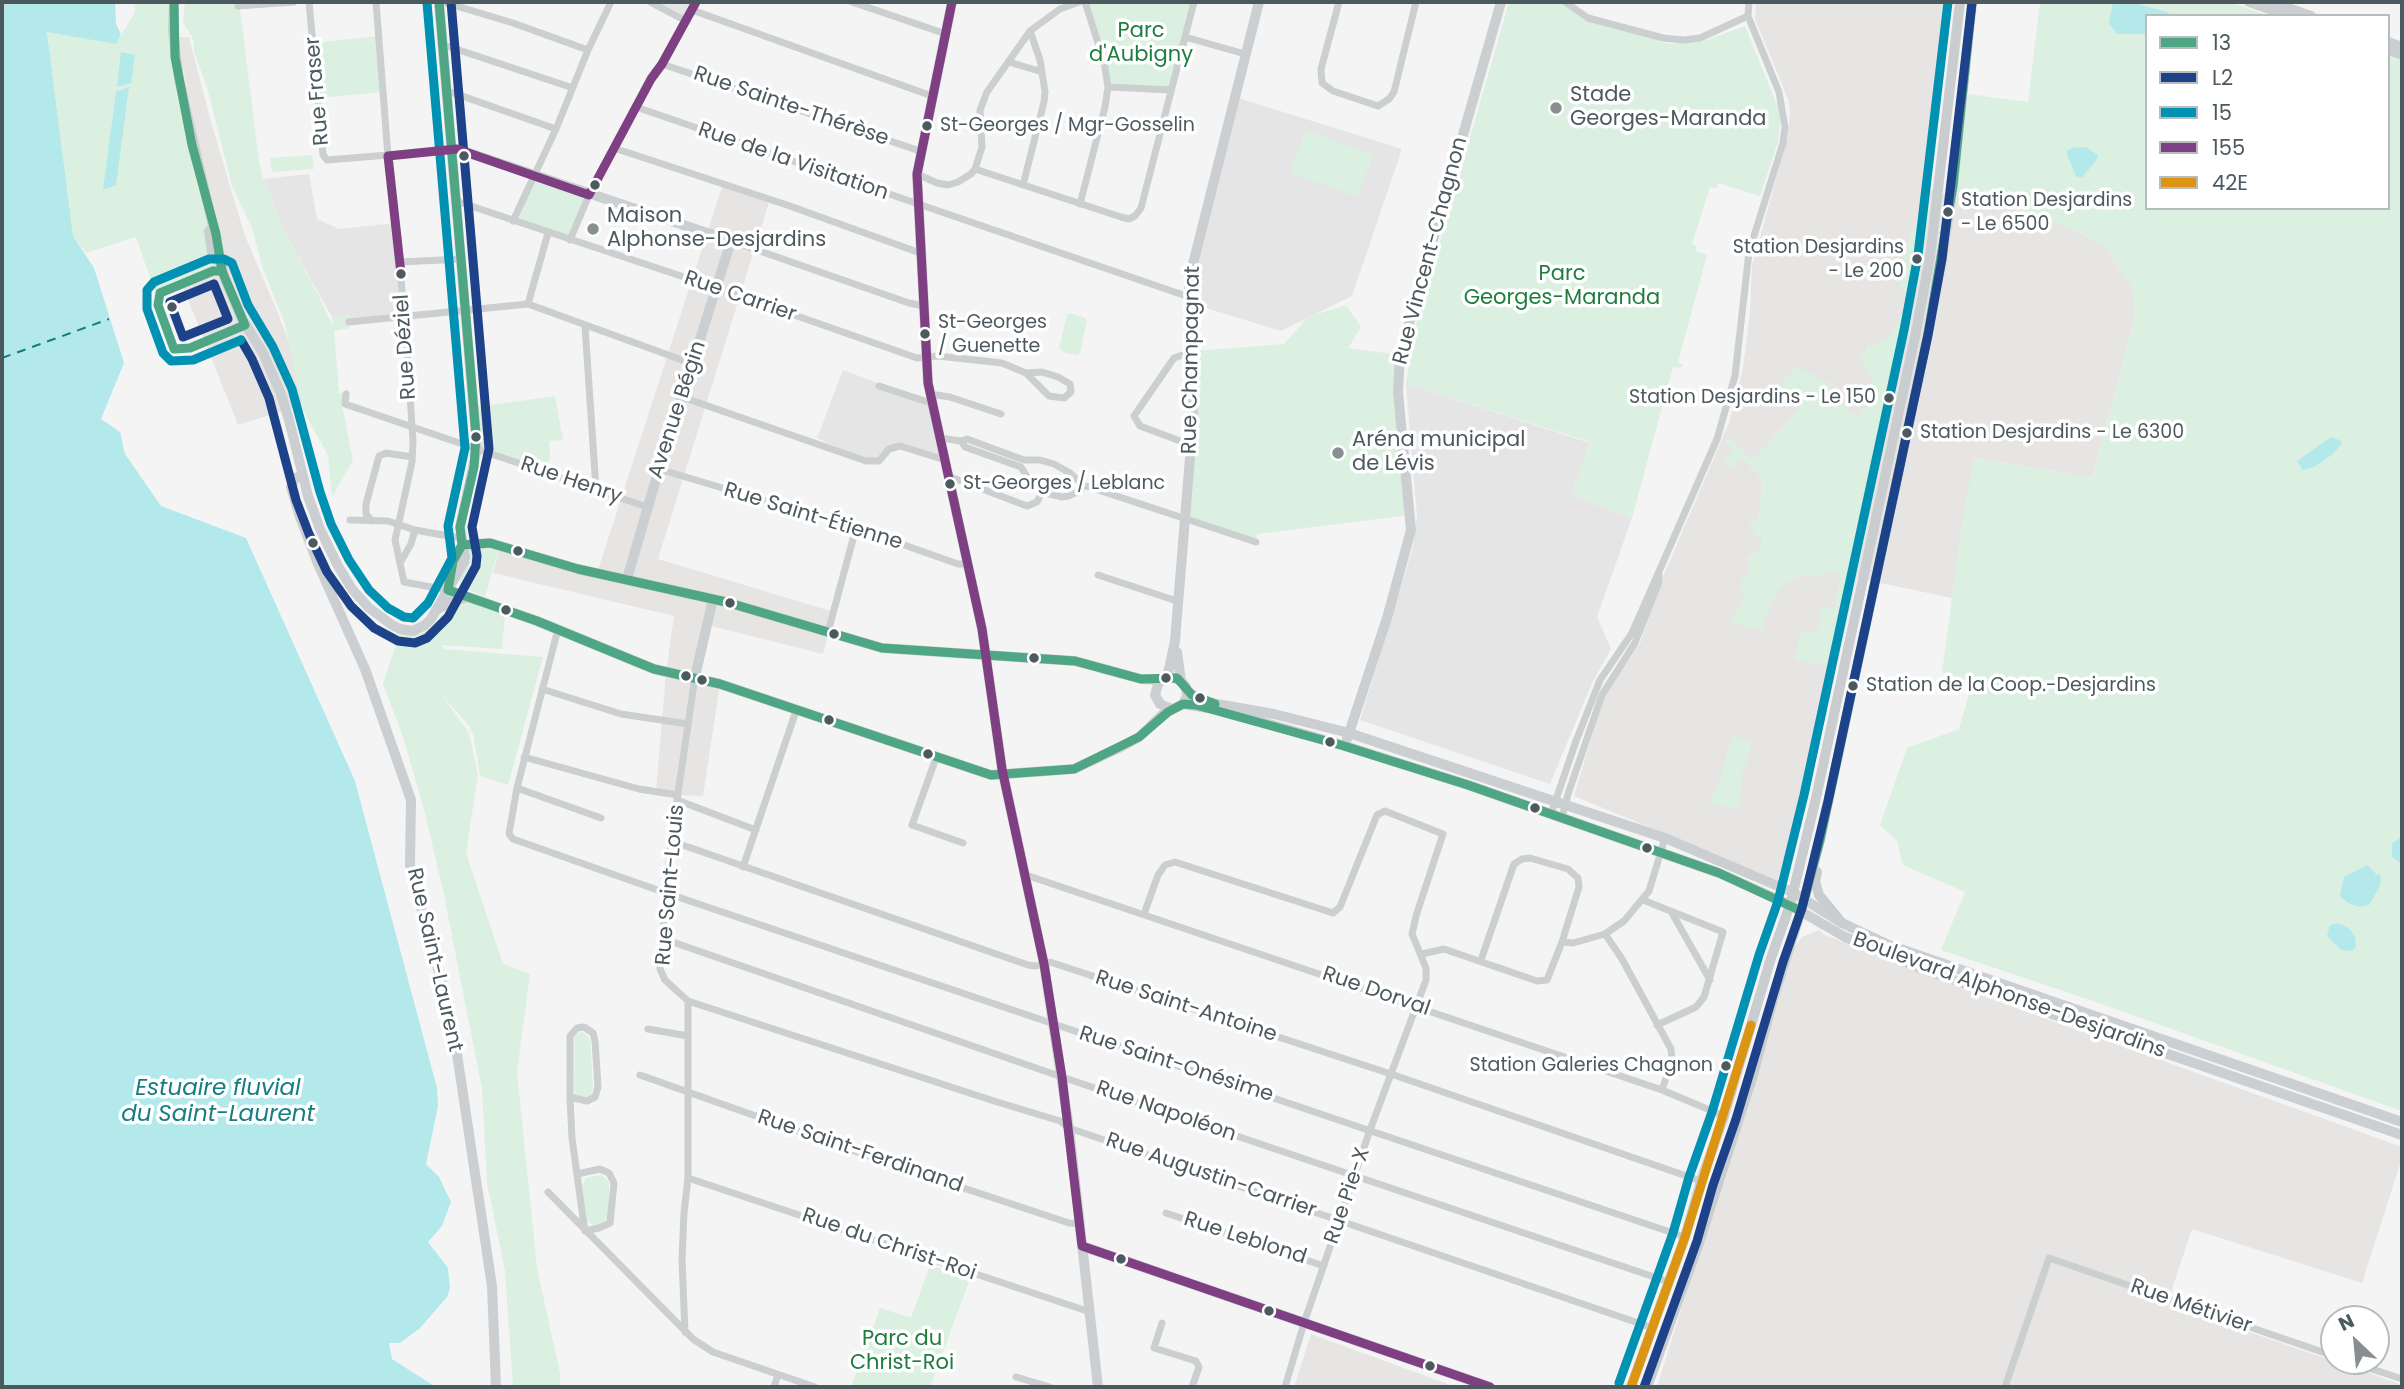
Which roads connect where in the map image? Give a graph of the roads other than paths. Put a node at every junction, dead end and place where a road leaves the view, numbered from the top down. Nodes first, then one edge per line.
1 (174, 2) edge
2 (295, 2) edge
3 (309, 2) edge
4 (376, 2) edge
5 (441, 2) edge
6 (611, 2) edge
7 (650, 2) edge
8 (696, 2) edge
9 (852, 2) edge
10 (952, 2) edge
11 (1079, 2) edge
12 (1085, 2) edge
13 (1194, 2) edge
14 (1259, 2) edge
15 (1339, 2) edge
16 (1416, 2) edge
17 (1501, 2) edge
18 (1749, 2) edge
19 (1960, 2) edge
20 (1972, 2) edge
21 (2249, 2) edge
22 (2271, 2) edge
23 (1570, 3) edge
24 (238, 6) dead end
25 (692, 10) junction
26 (2284, 14) edge
27 (2305, 14) edge
28 (1748, 16) junction
29 (687, 22) junction
30 (1030, 31) junction
31 (946, 34) junction
32 (1185, 37) junction
33 (441, 44) junction
34 (588, 50) junction
35 (1245, 54) junction
36 (1009, 62) junction
37 (662, 64) junction
38 (1042, 72) junction
39 (1108, 87) junction
40 (573, 88) junction
41 (446, 90) junction
42 (1171, 90) junction
43 (932, 96) junction
44 (636, 107) junction
45 (556, 129) junction
46 (614, 148) junction
47 (450, 150) junction
48 (920, 151) junction
49 (388, 156) junction
50 (975, 169) junction
51 (917, 174) junction
52 (535, 175) junction
53 (1023, 185) junction
54 (589, 195) junction
55 (456, 201) junction
56 (1080, 204) junction
57 (918, 206) junction
58 (513, 221) junction
59 (548, 233) junction
60 (570, 240) junction
61 (731, 241) junction
62 (923, 254) junction
63 (462, 260) junction
64 (400, 262) junction
65 (717, 288) junction
66 (1189, 297) junction
67 (528, 304) junction
68 (925, 306) junction
69 (466, 311) junction
70 (405, 318) junction
71 (349, 322) dead end
72 (585, 326) junction
73 (1194, 351) junction
74 (926, 358) junction
75 (693, 364) junction
76 (1026, 373) junction
77 (879, 386) dead end
78 (346, 394) dead end
79 (682, 397) junction
80 (930, 398) junction
81 (1001, 414) dead end
82 (411, 426) junction
83 (940, 438) junction
84 (1191, 445) junction
85 (477, 449) junction
86 (412, 457) junction
87 (945, 460) junction
88 (1023, 463) junction
89 (659, 469) junction
90 (302, 476) junction
91 (948, 476) junction
92 (1083, 485) junction
93 (596, 489) junction
94 (1042, 492) junction
95 (647, 506) junction
96 (350, 520) dead end
97 (1184, 520) junction
98 (372, 521) junction
99 (397, 524) junction
100 (856, 528) junction
101 (415, 530) junction
102 (461, 541) junction
103 (1256, 542) dead end
104 (400, 562) junction
105 (967, 564) junction
106 (1098, 575) dead end
107 (627, 579) junction
108 (448, 590) junction
109 (472, 597) junction
110 (713, 599) junction
111 (1177, 601) junction
112 (438, 610) junction
113 (558, 629) junction
114 (828, 632) junction
115 (1175, 641) junction
116 (986, 653) junction
117 (1054, 661) junction
118 (695, 677) junction
119 (1165, 679) junction
120 (1181, 681) junction
121 (542, 689) junction
122 (1187, 691) junction
123 (1156, 695) junction
124 (1183, 704) junction
125 (1172, 709) junction
126 (796, 711) junction
127 (688, 724) junction
128 (1349, 733) junction
129 (1344, 746) junction
130 (524, 757) junction
131 (936, 758) junction
132 (1004, 775) junction
133 (517, 788) junction
134 (678, 798) junction
135 (1560, 803) junction
136 (1551, 814) junction
137 (601, 818) dead end
138 (1562, 818) junction
139 (756, 830) junction
140 (1665, 838) junction
141 (1820, 840) junction
142 (671, 841) junction
143 (963, 843) dead end
144 (1660, 852) junction
145 (743, 867) junction
146 (1026, 875) junction
147 (1793, 892) junction
148 (666, 893) junction
149 (1805, 898) junction
150 (1643, 900) junction
151 (1790, 905) junction
152 (1801, 911) junction
153 (1671, 912) junction
154 (1144, 914) junction
155 (1842, 923) junction
156 (1605, 934) junction
157 (664, 939) junction
158 (1562, 942) junction
159 (1422, 954) junction
160 (1481, 960) junction
161 (1044, 964) junction
162 (1710, 980) junction
163 (688, 1001) junction
164 (1416, 1006) junction
165 (1053, 1024) junction
166 (1657, 1025) junction
167 (648, 1029) dead end
168 (688, 1036) junction
169 (1391, 1074) junction
170 (640, 1075) dead end
171 (1062, 1077) junction
172 (1662, 1090) junction
173 (687, 1091) junction
174 (570, 1097) junction
175 (1724, 1116) junction
176 (2402, 1122) edge
177 (1069, 1128) junction
178 (1370, 1130) junction
179 (2402, 1135) edge
180 (577, 1174) junction
181 (1355, 1176) junction
182 (688, 1178) junction
183 (1701, 1181) junction
184 (548, 1192) dead end
185 (1166, 1213) dead end
186 (1340, 1220) junction
187 (1080, 1224) junction
188 (585, 1231) junction
189 (1685, 1237) junction
190 (1082, 1246) junction
191 (1324, 1266) junction
192 (1670, 1282) junction
193 (1090, 1312) junction
194 (1162, 1323) dead end
195 (1304, 1323) junction
196 (1653, 1328) junction
197 (685, 1332) junction
198 (2320, 1351) edge
199 (778, 1375) junction
200 (1016, 1377) dead end
201 (496, 1387) edge
202 (774, 1387) edge
203 (815, 1387) edge
204 (1050, 1387) edge
205 (1098, 1387) edge
206 (1192, 1387) edge
207 (1285, 1387) edge
208 (1490, 1387) edge
209 (1632, 1387) edge
210 (1647, 1387) edge
211 (2006, 1387) edge

1 - 90 street
2 - 24 street
3 - 49 street, Rue Fraser
4 - 49 street, Rue Déziel
5 - 33 street
5 - 34 street
6 - 34 street
7 - 29 street
8 - 25 street
9 - 31 street
10 - 31 street
11 - 30 street
12 - 39 street
13 - 32 street
14 - 35 street, Rue Champagnat
15 - 16 street
17 - 128 street, Rue Vincent-Chagnon
18 - 28 street
19 - 147 main road
20 - 141 main road
21 - 26 street
22 - 27 street
23 - 28 street
25 - 29 street
25 - 43 street
28 - 135 street
29 - 37 street
30 - 36 street
30 - 38 street
31 - 43 street
32 - 35 street
32 - 42 street
33 - 40 street
33 - 41 street
34 - 40 street
35 - 66 street, Rue Champagnat
36 - 38 street
36 - 50 street
37 - 44 street
37 - 48 street, Rue Sainte-Thérèse
38 - 53 street
39 - 42 street
39 - 56 street
40 - 45 street
41 - 45 street
41 - 47 street
42 - 56 street
43 - 48 street
44 - 46 street
44 - 57 street, Rue de la Visitation
45 - 52 street
46 - 54 street
46 - 62 street
47 - 49 street
47 - 52 street
47 - 55 street
48 - 51 street
49 - 64 street, Rue Déziel
50 - 51 street
50 - 53 street
51 - 57 street
52 - 54 street
52 - 58 street
53 - 56 street
54 - 60 street
54 - 61 street
55 - 58 street, Rue Carrier
55 - 63 street
57 - 62 street
57 - 66 street, Rue de la Visitation
58 - 59 street, Rue Carrier
59 - 60 street, Rue Carrier
59 - 67 street
60 - 65 street, Rue Carrier
61 - 65 street, Avenue Bégin
61 - 68 street
62 - 68 street
63 - 64 street
63 - 69 street
64 - 70 street, Rue Déziel
65 - 74 street, Rue Carrier
65 - 75 street, Avenue Bégin
66 - 73 street, Rue Champagnat
67 - 69 street
67 - 72 street
68 - 74 street
69 - 70 street
69 - 85 street
70 - 71 street
70 - 82 street, Rue Déziel
72 - 75 street
72 - 93 street
73 - 84 street, Rue Champagnat
73 - 84 street
74 - 76 street, Rue Carrier
74 - 80 street
75 - 79 street, Avenue Bégin
76 - 76 street, Rue Carrier
77 - 80 street
78 - 82 street, Rue Henry
79 - 87 street
79 - 89 street, Avenue Bégin
80 - 81 street
80 - 83 street
82 - 85 street, Rue Henry
82 - 86 street, Rue Déziel
83 - 87 street
83 - 88 street
84 - 97 street, Rue Champagnat
85 - 93 street, Rue Henry
85 - 102 street
86 - 98 street
86 - 99 street, Rue Déziel
87 - 91 street
88 - 92 street
88 - 94 street
89 - 95 street, Avenue Bégin
89 - 100 street, Rue Saint-Étienne
90 - 112 street
90 - 201 street, Rue Saint-Laurent
91 - 94 street
91 - 105 street
92 - 94 street
92 - 97 street
93 - 95 street, Rue Henry
95 - 107 street, Avenue Bégin
96 - 98 street
97 - 103 street
97 - 111 street, Rue Champagnat
98 - 99 street
99 - 101 street
99 - 104 street, Rue Déziel
100 - 105 street, Rue Saint-Étienne
100 - 114 street
101 - 102 street
101 - 104 street
102 - 107 street
102 - 108 street
104 - 108 street
105 - 116 street
106 - 111 street
107 - 110 street
108 - 109 street
108 - 112 street
109 - 112 street
109 - 113 street
110 - 114 street
110 - 118 street, Rue Saint-Louis
111 - 115 street, Rue Champagnat
113 - 118 street
113 - 121 street
114 - 116 street
115 - 119 street, Rue Champagnat
115 - 120 street, Rue Champagnat
116 - 117 street
116 - 132 street
117 - 119 street
117 - 123 street
118 - 126 street
118 - 127 street, Rue Saint-Louis
119 - 120 street
119 - 123 street
120 - 122 street
121 - 127 street
121 - 130 street
122 - 124 street
122 - 128 street, Boulevard Alphonse-Desjardins
123 - 125 street
124 - 125 street
124 - 129 street, Boulevard Alphonse-Desjardins
125 - 132 street
126 - 131 street
126 - 139 street
127 - 134 street, Rue Saint-Louis
128 - 129 street, Rue Vincent-Chagnon
128 - 135 street, Boulevard Alphonse-Desjardins
129 - 136 street, Boulevard Alphonse-Desjardins
130 - 133 street
130 - 134 street
131 - 132 street
131 - 143 street
132 - 146 street
133 - 137 street
133 - 148 street, Rue Saint-Onésime
134 - 139 street
134 - 142 street, Rue Saint-Louis
135 - 136 street
135 - 138 street
135 - 140 street, Boulevard Alphonse-Desjardins
136 - 138 street, Boulevard Alphonse-Desjardins
138 - 144 street, Boulevard Alphonse-Desjardins
139 - 145 street
140 - 144 street
140 - 147 street, Boulevard Alphonse-Desjardins
141 - 149 main road
141 - 155 main road
142 - 145 street, Rue Saint-Antoine
142 - 148 street, Rue Saint-Louis
144 - 150 street
144 - 151 street, Boulevard Alphonse-Desjardins
145 - 161 street, Rue Saint-Antoine
146 - 154 street, Rue Dorval
146 - 161 street
147 - 149 street, Boulevard Alphonse-Desjardins
147 - 151 main road
148 - 157 street, Rue Saint-Louis
148 - 165 street, Rue Saint-Onésime
149 - 152 main road
149 - 155 street, Boulevard Alphonse-Desjardins
150 - 153 street
150 - 156 street
151 - 152 street, Boulevard Alphonse-Desjardins
151 - 175 main road
152 - 179 street, Boulevard Alphonse-Desjardins
152 - 210 main road
153 - 162 street
153 - 162 street
154 - 159 street, Rue Pie-X
154 - 164 street, Rue Dorval
155 - 176 street, Boulevard Alphonse-Desjardins
156 - 158 street
156 - 166 street
157 - 163 street, Rue Saint-Louis
157 - 171 street, Rue Napoléon
158 - 160 street
158 - 160 street
159 - 160 street
159 - 164 street, Rue Pie-X
161 - 165 street
161 - 169 street, Rue Saint-Antoine
162 - 166 street
163 - 168 street
163 - 177 street, Rue Augustin-Carrier
164 - 169 street, Rue Pie-X
164 - 172 street, Rue Dorval
165 - 171 street
165 - 178 street, Rue Saint-Onésime
166 - 172 street
167 - 168 street
168 - 173 street
169 - 178 street, Rue Pie-X
169 - 183 street, Rue Saint-Antoine
170 - 173 street, Rue Saint-Ferdinand
171 - 177 street
171 - 181 street, Rue Napoléon
172 - 175 street, Rue Dorval
173 - 182 street
173 - 187 street, Rue Saint-Ferdinand
174 - 174 street
174 - 180 street
175 - 183 main road
177 - 186 street, Rue Augustin-Carrier
177 - 187 street
178 - 181 street, Rue Pie-X
178 - 189 street, Rue Saint-Onésime
180 - 188 street
180 - 188 street
181 - 186 street, Rue Pie-X
181 - 192 street, Rue Napoléon
182 - 193 street, Rue du Christ-Roi
182 - 197 street
183 - 189 main road
184 - 188 street
185 - 191 street, Rue Leblond
186 - 191 street, Rue Pie-X
186 - 196 street, Rue Augustin-Carrier
187 - 190 street
188 - 197 street
189 - 192 main road
190 - 193 street
190 - 195 street
191 - 195 street, Rue Pie-X
192 - 196 main road
193 - 205 street
194 - 206 street
195 - 207 street, Rue Pie-X
195 - 208 street
196 - 209 main road
197 - 199 street
198 - 211 street, Rue Métivier
199 - 202 street
199 - 203 street
200 - 204 street

